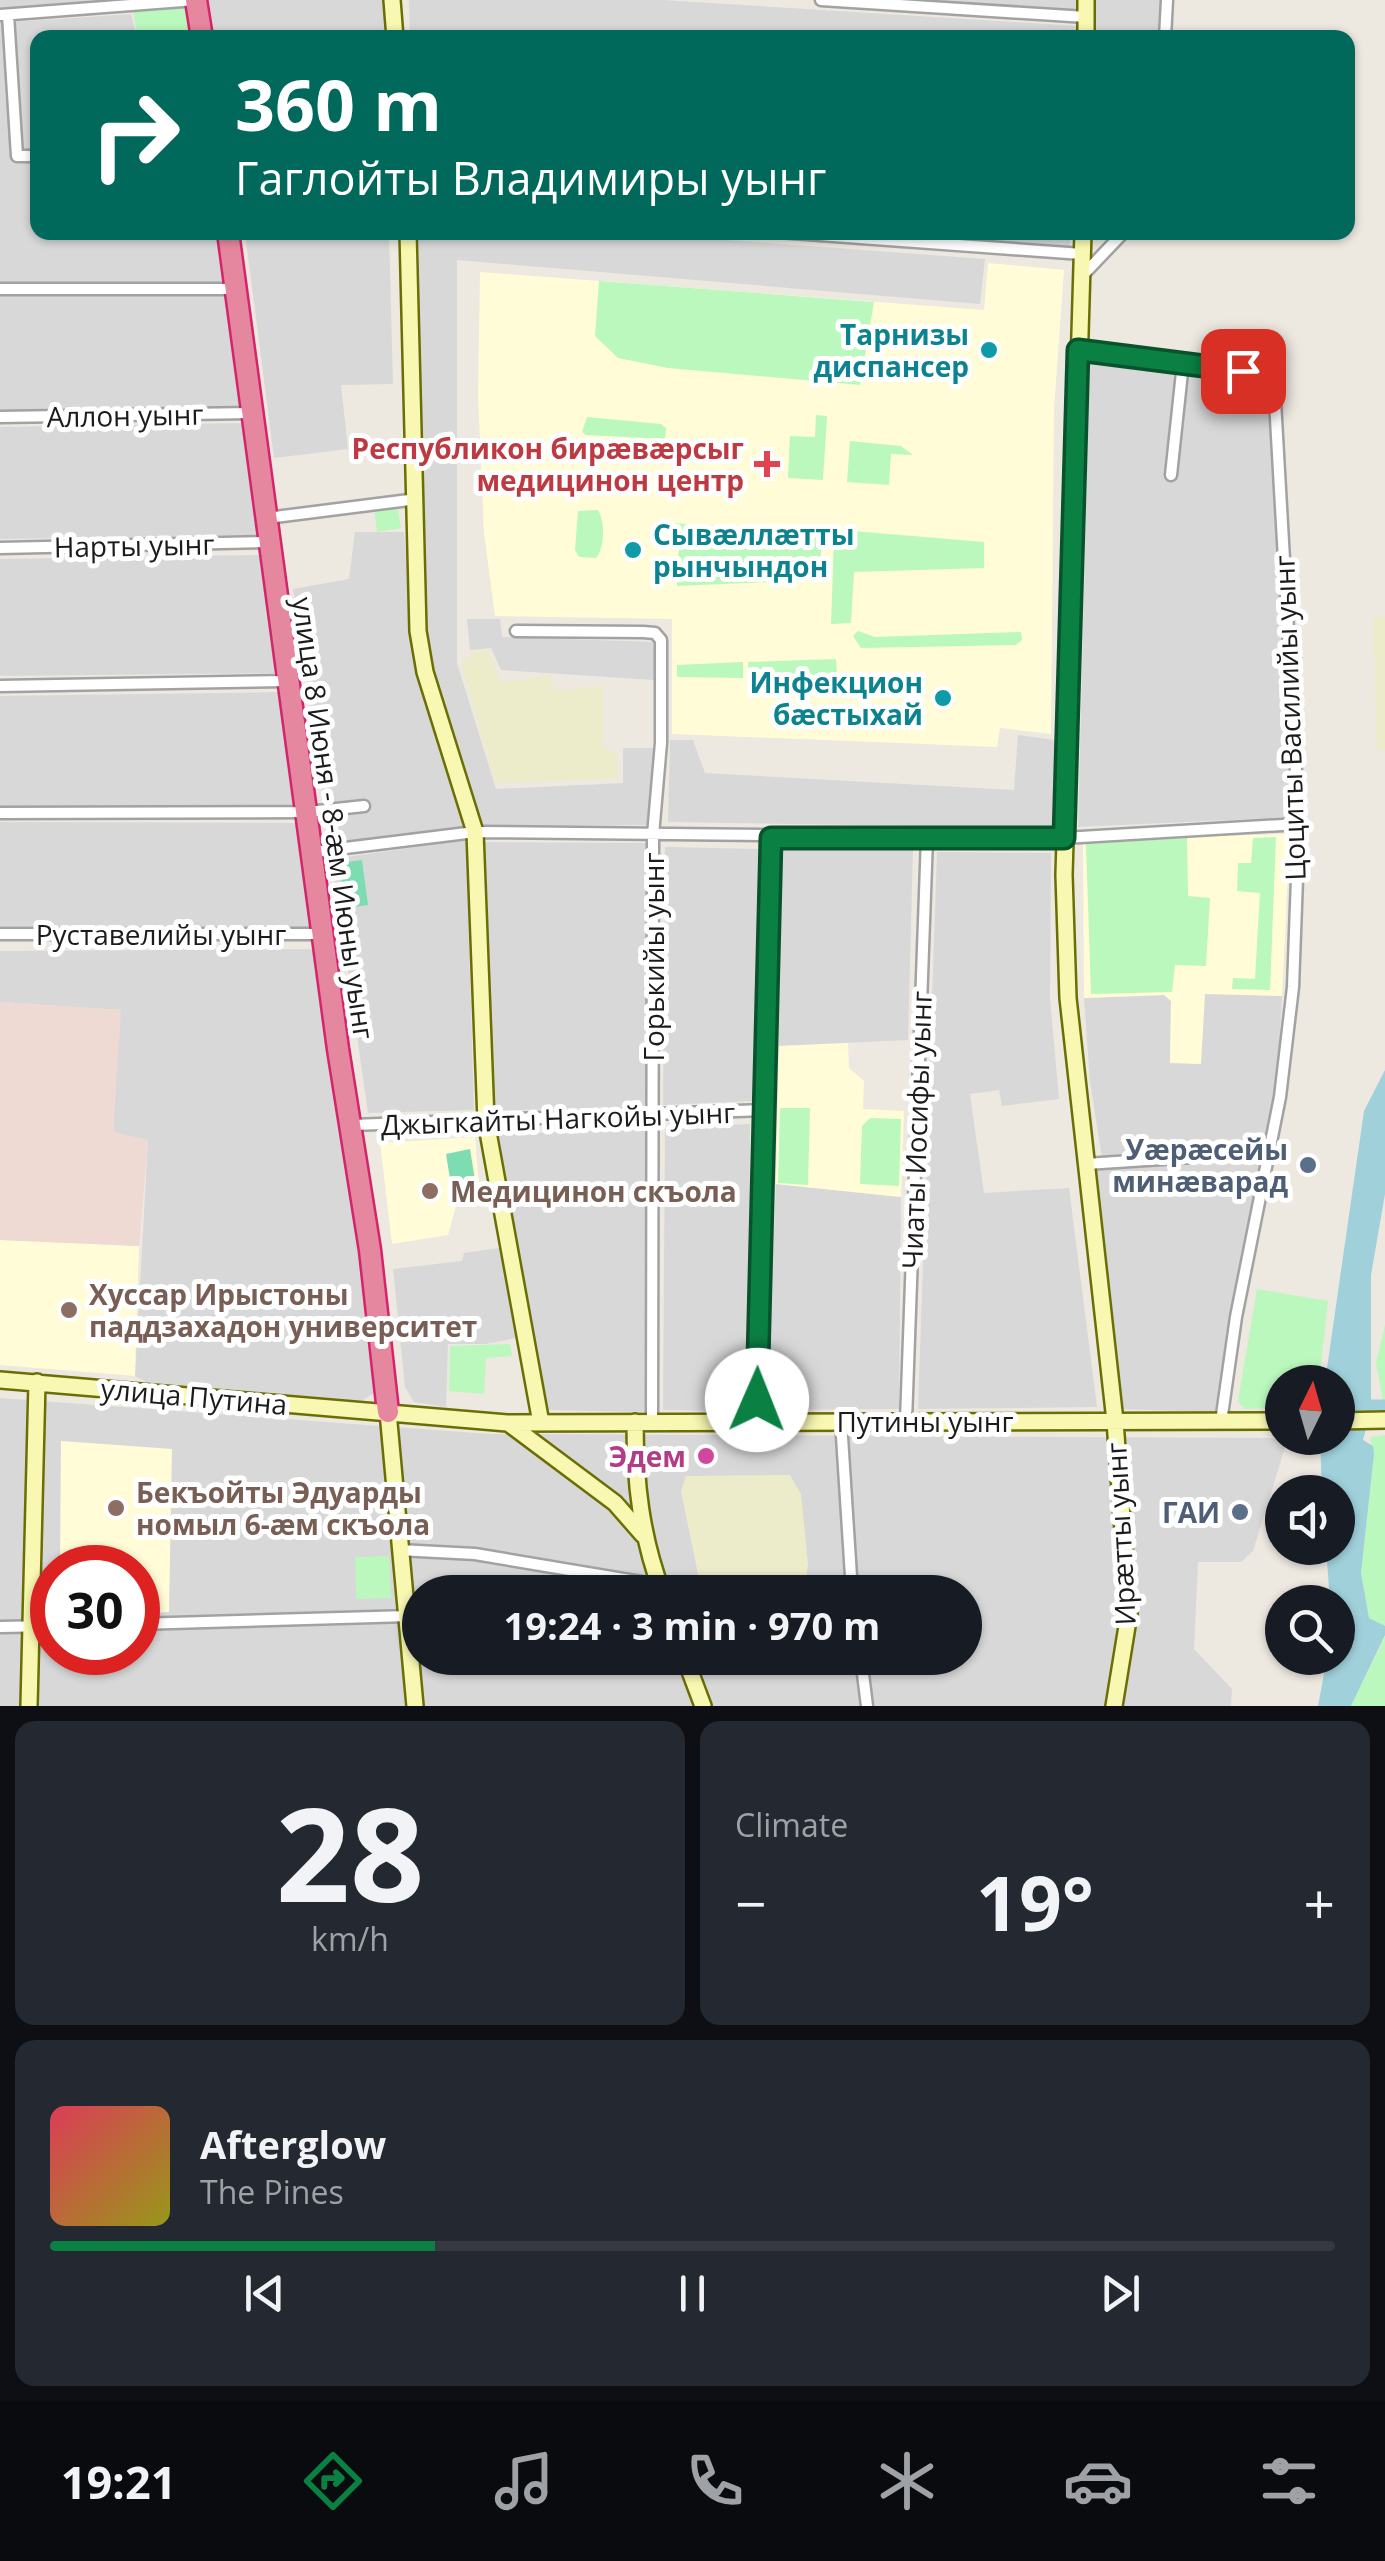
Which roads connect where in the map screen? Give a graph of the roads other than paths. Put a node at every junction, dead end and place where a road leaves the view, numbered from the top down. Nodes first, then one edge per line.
1 (196, 0) edge
2 (392, 0) edge
3 (822, 0) edge
4 (1086, 0) edge
5 (1167, 0) edge
6 (856, 1) edge
7 (1016, 6) edge
8 (4, 15) edge
9 (1086, 17) junction
10 (201, 30) edge
11 (395, 30) edge
12 (1086, 30) edge
13 (1165, 30) edge
14 (30, 156) edge
15 (229, 240) edge
16 (408, 240) edge
17 (889, 240) edge
18 (1082, 240) edge
19 (1116, 240) edge
20 (1082, 254) junction
21 (1081, 276) junction
22 (0, 289) edge
23 (236, 289) junction
24 (1078, 350) junction
25 (1184, 363) junction
26 (251, 413) junction
27 (0, 417) edge
28 (1171, 475) dead end
29 (417, 499) junction
30 (266, 518) junction
31 (268, 542) junction
32 (0, 548) edge
33 (516, 630) dead end
34 (287, 682) junction
35 (0, 686) edge
36 (364, 806) dead end
37 (308, 812) junction
38 (0, 813) edge
39 (1299, 824) junction
40 (475, 832) junction
41 (654, 834) junction
42 (771, 838) junction
43 (927, 838) junction
44 (1064, 838) junction
45 (313, 852) junction
46 (0, 934) edge
47 (323, 934) junction
48 (764, 1110) junction
49 (652, 1115) junction
50 (486, 1121) junction
51 (352, 1125) junction
52 (1268, 1152) junction
53 (1086, 1164) junction
54 (0, 1380) edge
55 (37, 1382) junction
56 (388, 1412) junction
57 (1355, 1420) edge
58 (1385, 1420) edge
59 (841, 1421) junction
60 (906, 1421) junction
61 (1115, 1421) junction
62 (1265, 1421) edge
63 (541, 1422) junction
64 (635, 1422) junction
65 (652, 1422) junction
66 (757, 1422) junction
67 (1221, 1422) junction
68 (508, 1423) junction
69 (644, 1535) junction
70 (33, 1545) edge
71 (399, 1550) junction
72 (403, 1575) edge
73 (586, 1575) edge
74 (656, 1575) edge
75 (851, 1575) edge
76 (402, 1616) edge
77 (160, 1623) edge
78 (0, 1627) edge
79 (30, 1627) edge
80 (30, 1666) edge
81 (413, 1675) edge
82 (692, 1675) edge
83 (863, 1675) edge
84 (29, 1706) edge
85 (415, 1706) edge
86 (703, 1706) edge
87 (867, 1706) edge
88 (1114, 1706) edge

1 - 8 street
1 - 10 highway
2 - 11 street
3 - 6 street
4 - 9 street
5 - 13 street
6 - 7 street
7 - 9 street
8 - 14 street
9 - 12 street
15 - 23 highway, улица 8 Июня - 8-ӕм Июны уынг
16 - 29 street
17 - 20 street
18 - 20 street, Ирæтты уынг
19 - 21 street
20 - 21 street, Ирæтты уынг
21 - 24 street, Ирæтты уынг
22 - 23 street
23 - 26 highway, улица 8 Июня - 8-ӕм Июны уынг
24 - 25 street, Цоциты Василийы уынг
24 - 44 street, Ирæтты уынг
25 - 28 street
25 - 39 street, Цоциты Василийы уынг
26 - 27 street, Аллон уынг
26 - 30 highway, улица 8 Июня - 8-ӕм Июны уынг
29 - 30 street
29 - 40 street
30 - 31 highway, улица 8 Июня - 8-ӕм Июны уынг
31 - 32 street, Нарты уынг
31 - 34 highway, улица 8 Июня - 8-ӕм Июны уынг
33 - 41 street, Горькийы уынг
34 - 35 street
34 - 37 highway, улица 8 Июня - 8-ӕм Июны уынг
36 - 37 street
37 - 38 street
37 - 45 highway, улица 8 Июня - 8-ӕм Июны уынг
39 - 44 street
39 - 52 street, Цоциты Василийы уынг
40 - 41 street
40 - 45 street
40 - 50 street
41 - 42 street
41 - 49 street, Горькийы уынг
42 - 43 street
42 - 48 street
43 - 44 street
43 - 60 street, Чиаты Иосифы уынг
44 - 53 street, Ирæтты уынг
45 - 47 highway, улица 8 Июня - 8-ӕм Июны уынг
46 - 47 street, Руставелийы уынг
47 - 51 highway, улица 8 Июня - 8-ӕм Июны уынг
48 - 49 street, Джыгкайты Нагкойы уынг
48 - 66 street
49 - 50 street, Джыгкайты Нагкойы уынг
49 - 65 street, Горькийы уынг
50 - 51 street, Джыгкайты Нагкойы уынг
50 - 63 street
51 - 56 highway, улица 8 Июня - 8-ӕм Июны уынг
52 - 53 street
52 - 67 street, Цоциты Василийы уынг
53 - 61 street, Ирæтты уынг
54 - 55 street, улица Путина
55 - 56 street, улица Путина
55 - 70 street
56 - 68 street, Путины уынг
56 - 71 street
57 - 58 street
59 - 60 street, Путины уынг
59 - 66 street, Путины уынг
59 - 75 street
60 - 61 street, Путины уынг
61 - 67 street, Путины уынг
61 - 88 street, Ирæтты уынг
62 - 67 street, Путины уынг
63 - 64 street, Путины уынг
63 - 68 street, Путины уынг
64 - 65 street, Путины уынг
64 - 69 street
65 - 66 street, Путины уынг
68 - 69 street
69 - 74 street
71 - 72 street
71 - 73 street
76 - 77 street
78 - 79 street
80 - 84 street
81 - 85 street
82 - 86 street
83 - 87 street

